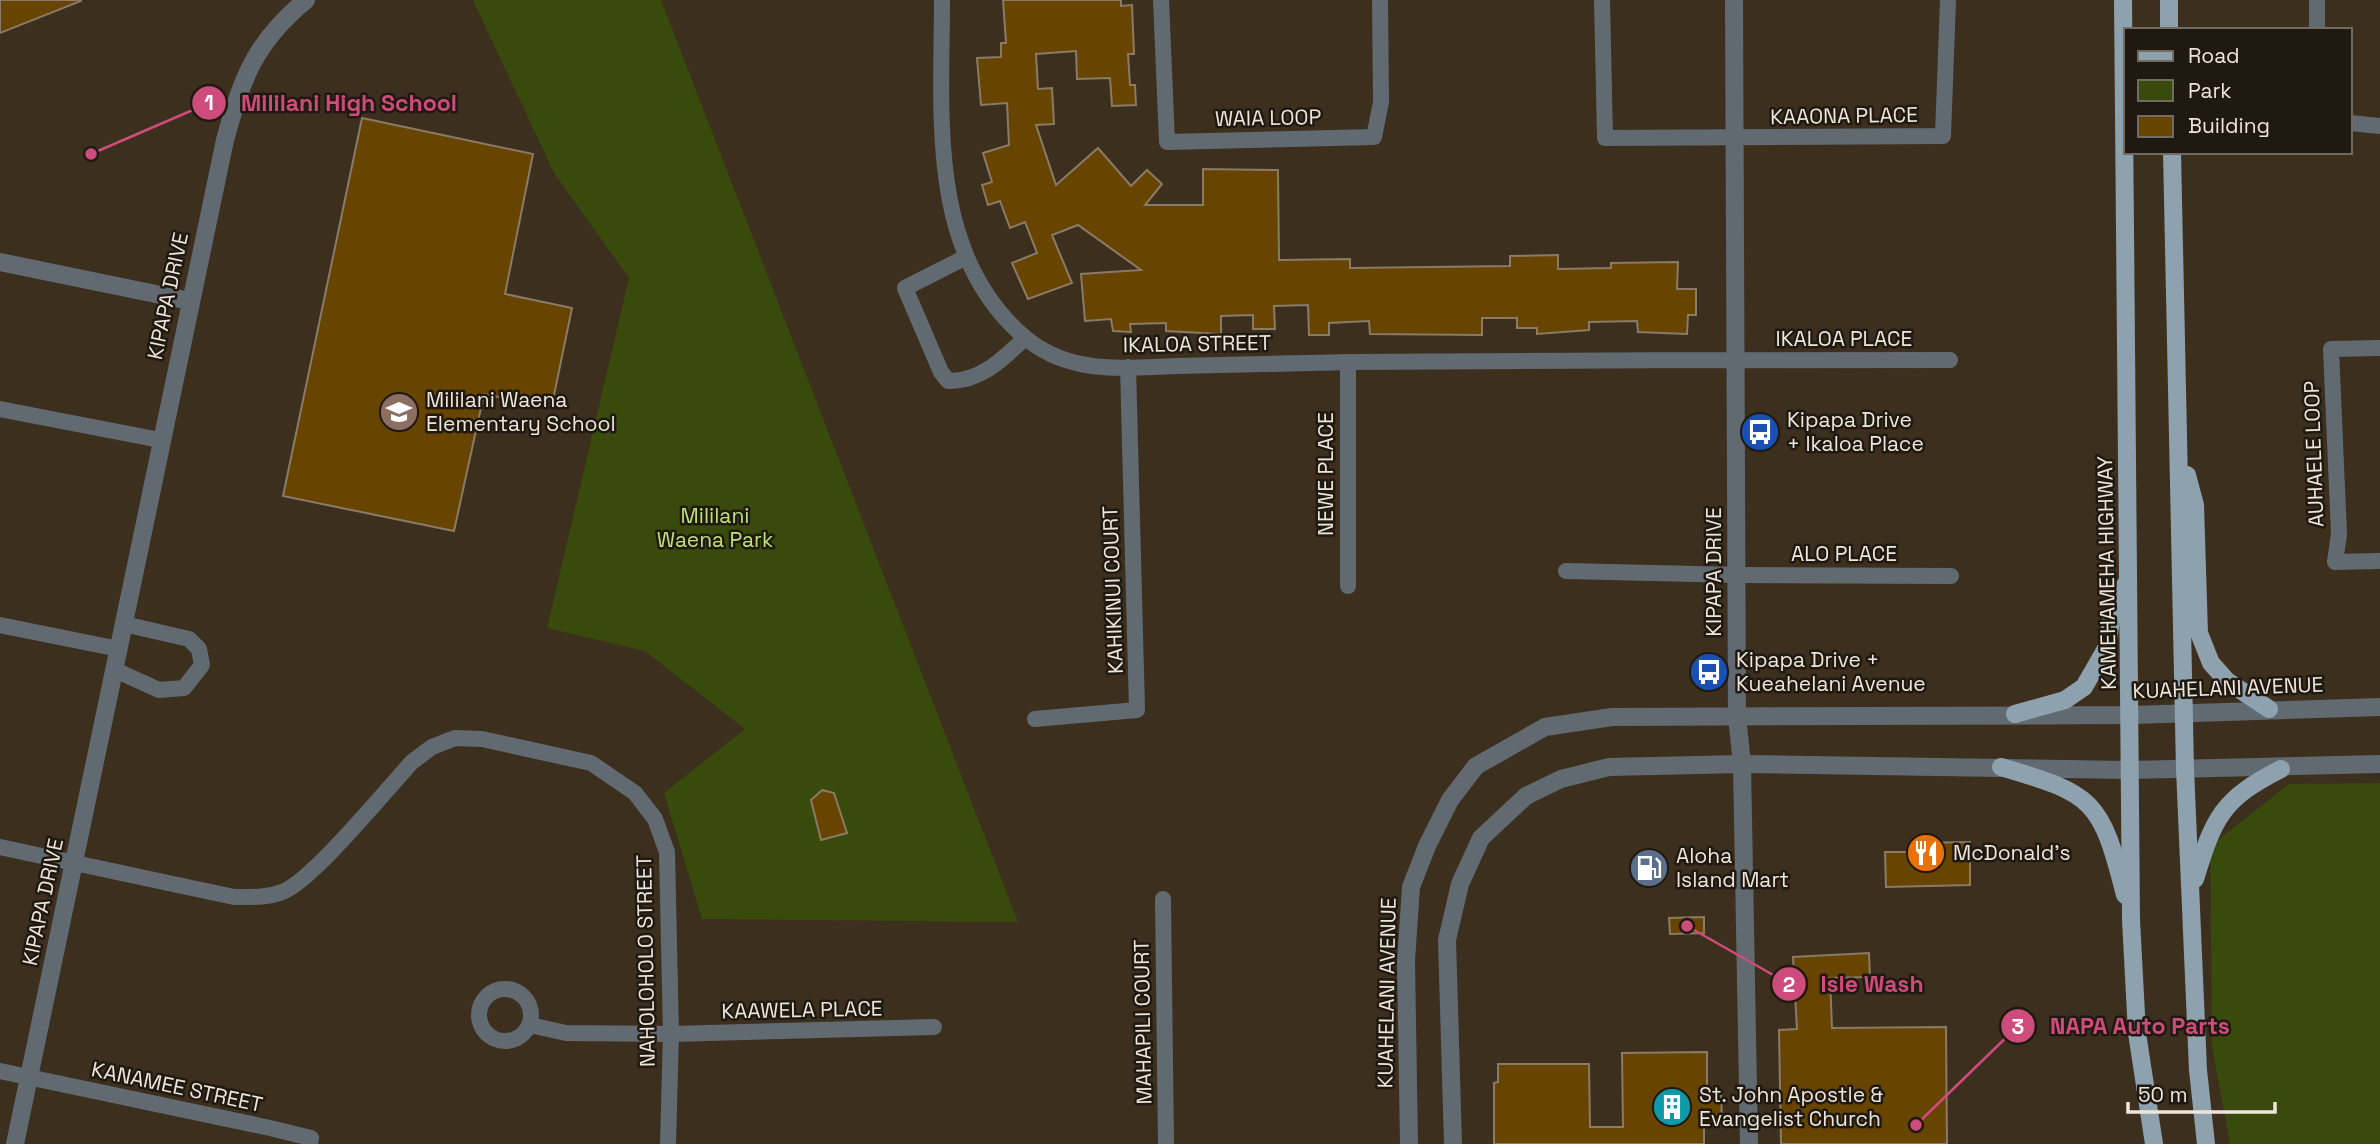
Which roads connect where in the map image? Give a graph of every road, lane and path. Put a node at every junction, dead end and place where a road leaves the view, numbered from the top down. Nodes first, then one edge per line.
1 (306, 0) edge
2 (942, 0) edge
3 (1161, 0) edge
4 (1380, 0) edge
5 (1602, 0) edge
6 (1734, 0) edge
7 (1948, 0) edge
8 (2123, 0) edge
9 (2169, 0) edge
10 (2316, 0) edge
11 (2169, 28) edge
12 (2317, 28) edge
13 (2124, 115) edge
14 (2352, 123) edge
15 (2380, 126) edge
16 (1735, 138) junction
17 (2124, 154) edge
18 (2172, 154) edge
19 (966, 257) junction
20 (0, 262) edge
21 (190, 301) junction
22 (1025, 338) junction
23 (2380, 348) edge
24 (1737, 359) junction
25 (1950, 360) dead end
26 (1348, 362) junction
27 (1128, 367) junction
28 (0, 409) edge
29 (160, 440) junction
30 (2179, 444) junction
31 (2380, 561) edge
32 (1566, 570) dead end
33 (1737, 575) junction
34 (2128, 575) junction
35 (1951, 576) dead end
36 (1348, 586) dead end
37 (124, 624) junction
38 (0, 625) edge
39 (119, 649) junction
40 (115, 670) junction
41 (2380, 706) edge
42 (2269, 709) junction
43 (2186, 712) junction
44 (2015, 714) junction
45 (2132, 715) junction
46 (1737, 716) junction
47 (1035, 719) dead end
48 (1742, 764) junction
49 (2380, 764) edge
50 (2001, 767) junction
51 (2185, 769) junction
52 (2281, 769) junction
53 (2130, 770) junction
54 (0, 847) edge
55 (76, 863) junction
56 (2191, 892) junction
57 (1163, 899) dead end
58 (2131, 920) junction
59 (530, 1025) dead end
60 (934, 1027) dead end
61 (671, 1034) junction
62 (0, 1071) edge
63 (28, 1077) junction
64 (15, 1144) edge
65 (310, 1144) edge
66 (668, 1144) edge
67 (1166, 1144) edge
68 (1409, 1144) edge
69 (1453, 1144) edge
70 (1749, 1144) edge
71 (2154, 1144) edge
72 (2206, 1144) edge

1 - 21 street, KIPAPA DRIVE
2 - 19 street, IKALOA STREET
3 - 4 street, WAIA LOOP
5 - 16 street
6 - 16 street, KIPAPA DRIVE
7 - 16 street, KAAONA PLACE
8 - 13 main road, KAMEHAMEHA HIGHWAY
9 - 11 main road
10 - 12 street
14 - 15 street
16 - 24 street, KIPAPA DRIVE
17 - 34 main road, KAMEHAMEHA HIGHWAY
18 - 30 main road
19 - 22 street, IKALOA STREET
19 - 22 street
20 - 21 street
21 - 29 street, KIPAPA DRIVE
22 - 27 street, IKALOA STREET
23 - 31 street, AUHAELE LOOP
24 - 25 street, IKALOA PLACE
24 - 26 street, IKALOA STREET
24 - 33 street, KIPAPA DRIVE
26 - 27 street, IKALOA STREET
26 - 36 street, NEWE PLACE
27 - 47 street, KAHIKINUI COURT
28 - 29 street
29 - 37 street, KIPAPA DRIVE
30 - 42 main road
30 - 43 main road
32 - 33 street, ALO PLACE
33 - 35 street, ALO PLACE
33 - 46 street, KIPAPA DRIVE
34 - 44 main road
34 - 45 main road, KAMEHAMEHA HIGHWAY
37 - 39 street, KIPAPA DRIVE
37 - 40 street
38 - 39 street
39 - 40 street, KIPAPA DRIVE
40 - 55 street, KIPAPA DRIVE
41 - 42 street, KUAHELANI AVENUE
42 - 43 street, KUAHELANI AVENUE
43 - 45 street, KUAHELANI AVENUE
43 - 51 main road
44 - 45 street, KUAHELANI AVENUE
44 - 46 street, KUAHELANI AVENUE
45 - 53 main road, KAMEHAMEHA HIGHWAY
46 - 48 street, KIPAPA DRIVE
46 - 68 street, KUAHELANI AVENUE
48 - 50 street
48 - 69 street
48 - 70 street, KIPAPA DRIVE
49 - 52 street
50 - 53 street
50 - 58 main road
51 - 52 street
51 - 53 street
51 - 56 main road
52 - 56 main road
53 - 58 main road, KAMEHAMEHA HIGHWAY
54 - 55 street, NAHOLOHOLO STREET
55 - 61 street, NAHOLOHOLO STREET
55 - 63 street, KIPAPA DRIVE
56 - 72 main road
57 - 67 street, MAHAPILI COURT
58 - 71 main road, KAMEHAMEHA HIGHWAY
59 - 61 street, KAAWELA PLACE
60 - 61 street, KAAWELA PLACE
61 - 66 street, NAHOLOHOLO STREET
62 - 63 street
63 - 64 street, KIPAPA DRIVE
63 - 65 street, KANAMEE STREET

